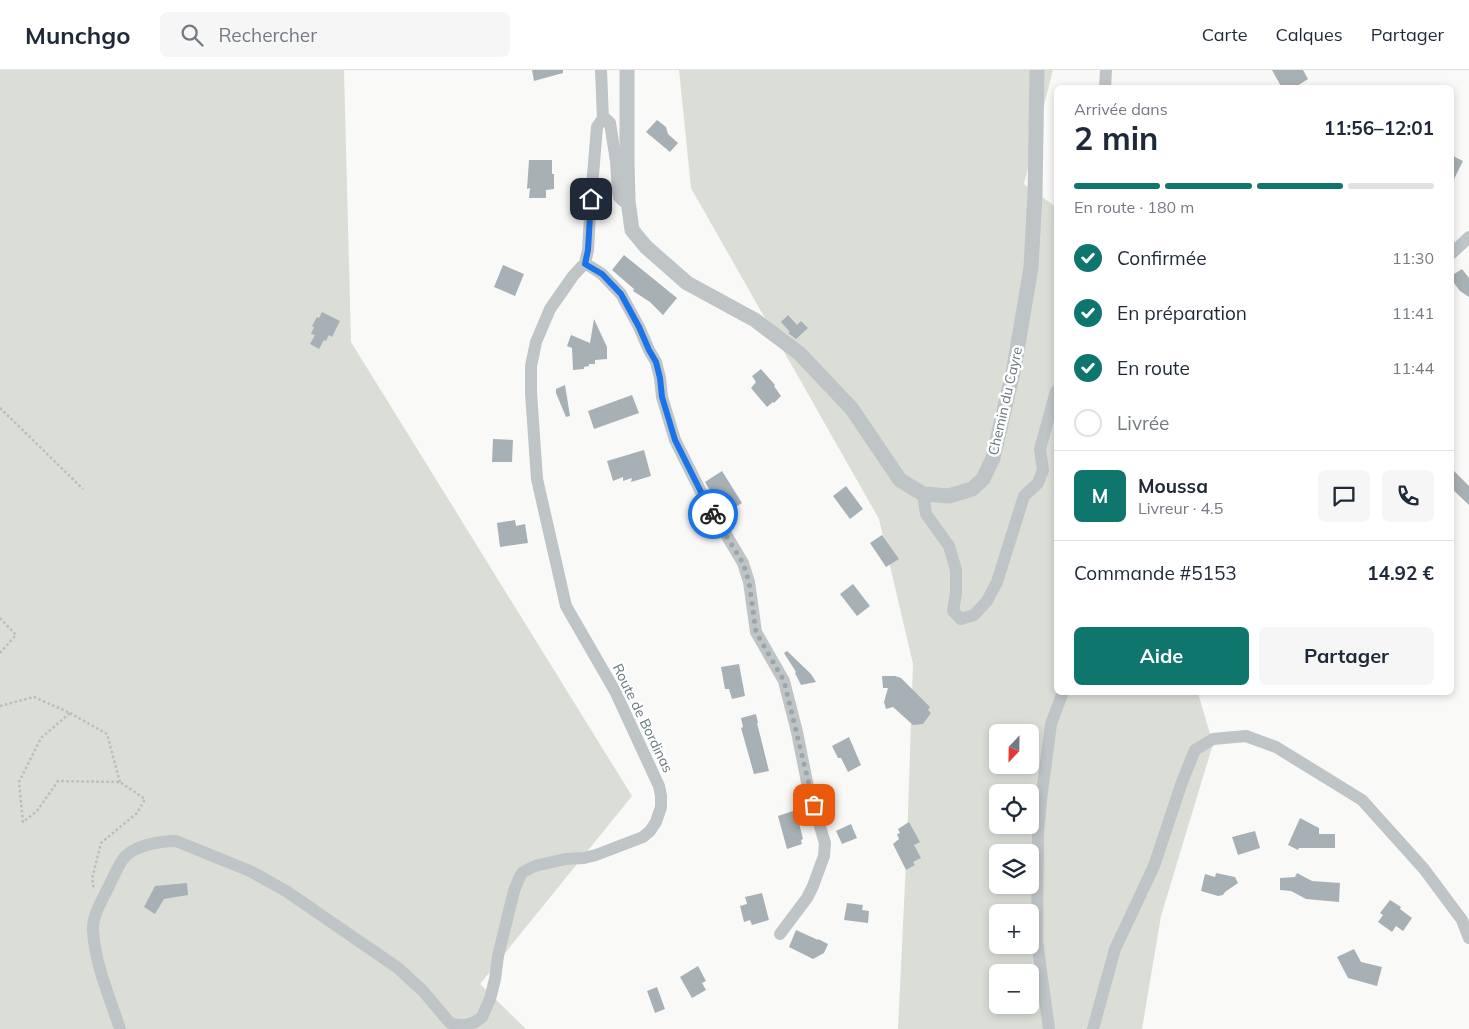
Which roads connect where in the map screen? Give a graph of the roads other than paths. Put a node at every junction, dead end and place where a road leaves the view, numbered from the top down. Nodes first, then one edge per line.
1 (600, 70) edge
2 (627, 70) edge
3 (1037, 70) edge
4 (1106, 70) edge
5 (1105, 85) edge
6 (603, 120) junction
7 (628, 201) junction
8 (1469, 237) edge
9 (1454, 251) edge
10 (585, 264) junction
11 (1054, 399) edge
12 (923, 494) junction
13 (1062, 695) edge
14 (780, 934) dead end
15 (1469, 938) edge
16 (120, 1029) edge
17 (1049, 1029) edge
18 (1093, 1029) edge

1 - 6 street
2 - 7 street, Chemin du Cayre
3 - 12 street, Chemin du Cayre
4 - 5 street
6 - 7 street
6 - 10 street
7 - 12 street, Chemin du Cayre
8 - 9 street
10 - 14 street
10 - 16 street, Route de Bordinas
11 - 12 street
13 - 17 street
15 - 18 street

